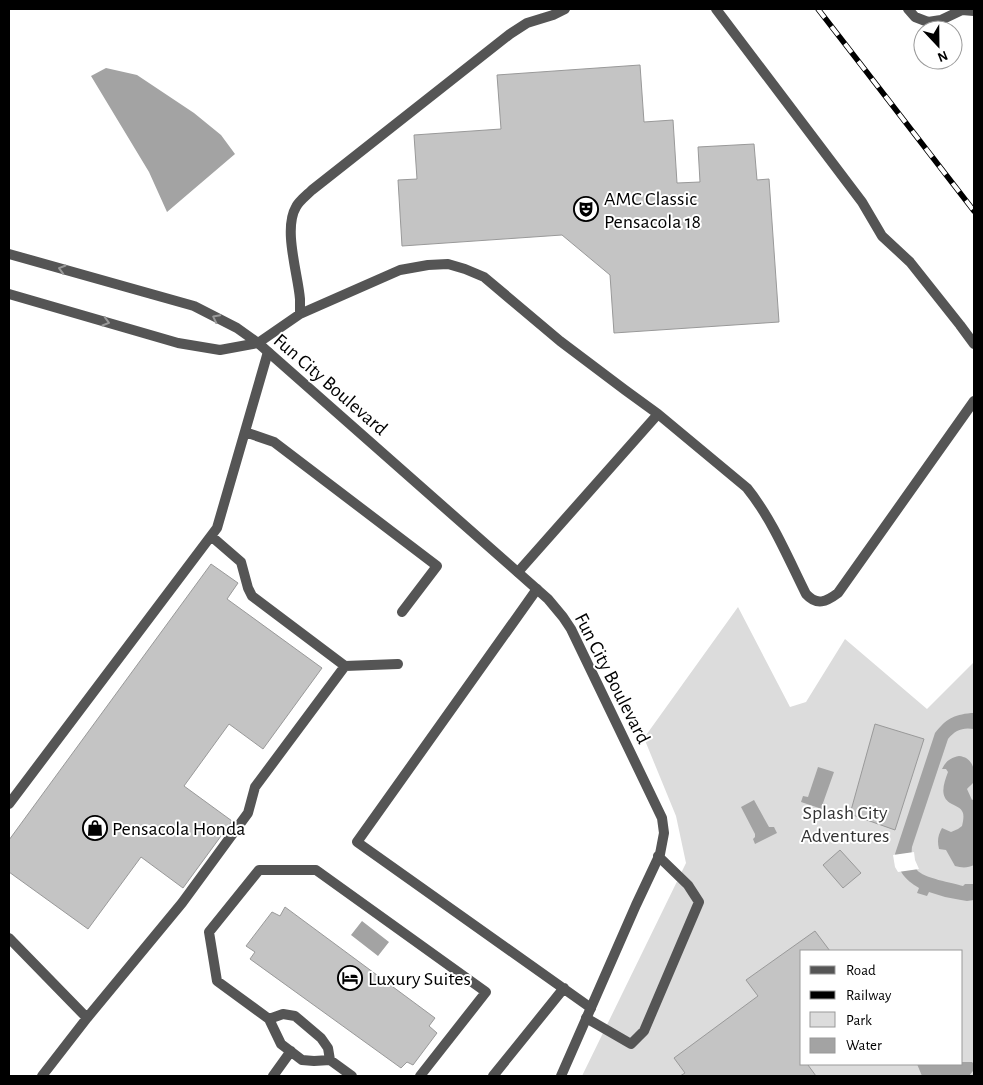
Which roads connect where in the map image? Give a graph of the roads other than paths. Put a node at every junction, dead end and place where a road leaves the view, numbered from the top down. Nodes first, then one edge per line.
1 (565, 9) edge
2 (716, 9) edge
3 (908, 9) edge
4 (974, 11) edge
5 (9, 254) edge
6 (9, 294) edge
7 (300, 314) junction
8 (258, 343) junction
9 (974, 344) edge
10 (268, 352) junction
11 (974, 402) edge
12 (658, 414) junction
13 (245, 432) junction
14 (211, 536) junction
15 (518, 572) junction
16 (537, 589) junction
17 (402, 612) dead end
18 (398, 664) dead end
19 (344, 666) junction
20 (9, 804) edge
21 (658, 856) junction
22 (9, 938) edge
23 (564, 988) junction
24 (591, 1008) junction
25 (87, 1018) junction
26 (586, 1018) junction
27 (270, 1019) junction
28 (291, 1051) junction
29 (330, 1060) junction
30 (42, 1076) edge
31 (273, 1076) edge
32 (352, 1076) edge
33 (420, 1076) edge
34 (492, 1076) edge
35 (561, 1076) edge

1 - 7 street
2 - 9 street
3 - 4 street
8 -> 5 street, Fun City Boulevard
6 -> 8 street, Fun City Boulevard
7 - 8 street
7 - 12 street
8 - 10 street, Fun City Boulevard
10 - 13 street
10 - 15 street, Fun City Boulevard
11 - 12 street
12 - 15 street
13 - 14 street
13 - 17 street
14 - 19 street
14 - 20 street
15 - 16 street, Fun City Boulevard
16 - 21 street, Fun City Boulevard
16 - 23 street
18 - 19 street
19 - 25 street
21 - 24 street, Fun City Boulevard
21 - 26 street
22 - 25 street
23 - 24 street
23 - 34 street
24 - 26 street, Fun City Boulevard
25 - 30 street
26 - 35 street, Fun City Boulevard
27 - 28 street
27 - 29 street
27 - 33 street
28 - 29 street
28 - 31 street
29 - 32 street

